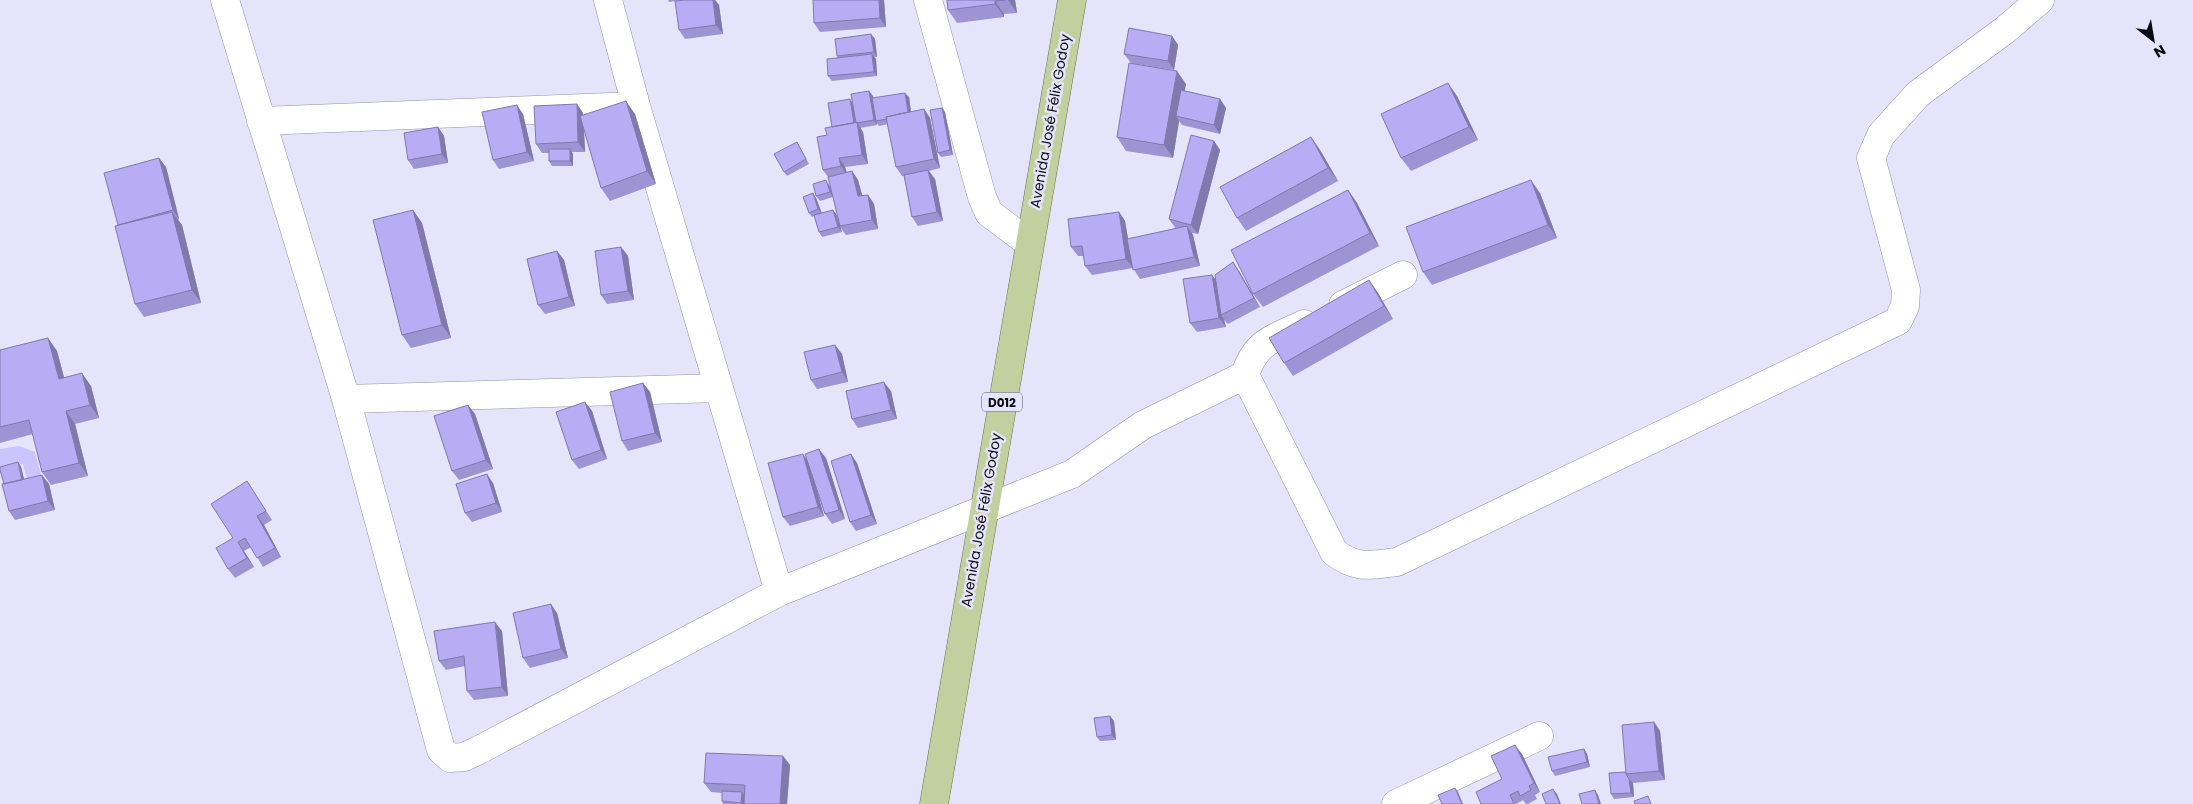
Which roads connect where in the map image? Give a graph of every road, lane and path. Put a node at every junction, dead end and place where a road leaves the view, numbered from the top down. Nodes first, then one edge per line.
1 (225, 0) edge
2 (608, 0) edge
3 (928, 0) edge
4 (1072, 0) edge
5 (2040, 0) edge
6 (636, 106) junction
7 (261, 121) junction
8 (1029, 243) junction
9 (1403, 275) dead end
10 (1245, 375) junction
11 (719, 388) junction
12 (346, 399) junction
13 (983, 511) junction
14 (779, 592) junction
15 (1539, 736) dead end
16 (934, 804) edge
17 (1396, 804) edge

1 - 7 street
2 - 6 street
3 - 8 street
4 - 8 main road, Avenida José Félix Godoy / D012
5 - 10 street
6 - 7 street
6 - 11 street
7 - 12 street
8 - 13 main road, Avenida José Félix Godoy / D012
9 - 10 street
10 - 13 street
11 - 12 street
11 - 14 street
12 - 14 street
13 - 14 street
13 - 16 main road, Avenida José Félix Godoy / D012
15 - 17 street

